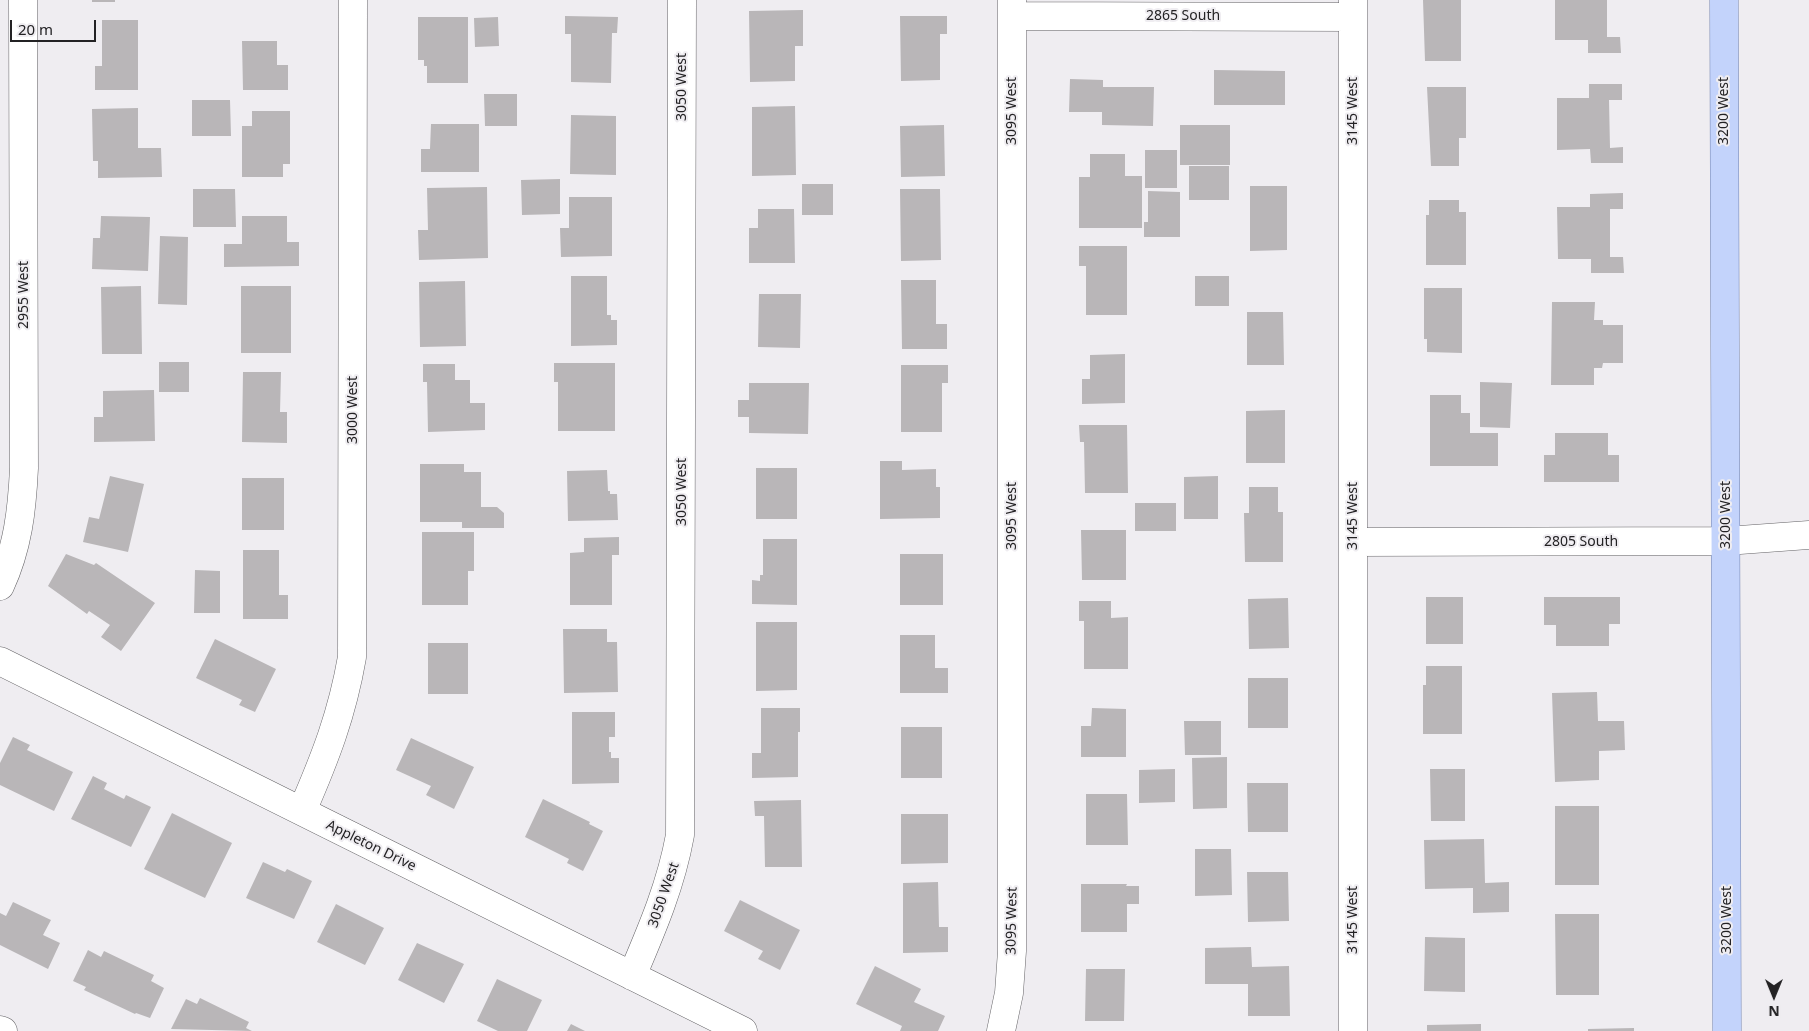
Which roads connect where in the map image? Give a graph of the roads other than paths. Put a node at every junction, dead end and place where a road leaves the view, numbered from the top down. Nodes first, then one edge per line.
1 (23, 0) edge
2 (353, 0) edge
3 (682, 0) edge
4 (1724, 0) edge
5 (1012, 8) edge
6 (1353, 8) edge
7 (1809, 535) edge
8 (1726, 541) junction
9 (1353, 542) junction
10 (0, 586) edge
11 (0, 661) edge
12 (302, 812) junction
13 (632, 976) junction
14 (743, 1031) edge
15 (1001, 1031) edge
16 (1354, 1031) edge
17 (1727, 1031) edge

1 - 10 street, 2955 West
2 - 12 street, 3000 West
3 - 13 street, 3050 West
4 - 8 main road, 3200 West
5 - 6 street, 2865 South
5 - 15 street, 3095 West
6 - 9 street, 3145 West
7 - 8 street, 2805 South
8 - 9 street, 2805 South
8 - 17 main road, 3200 West
9 - 16 street, 3145 West
11 - 12 street, Appleton Drive
12 - 13 street, Appleton Drive
13 - 14 street, Appleton Drive

